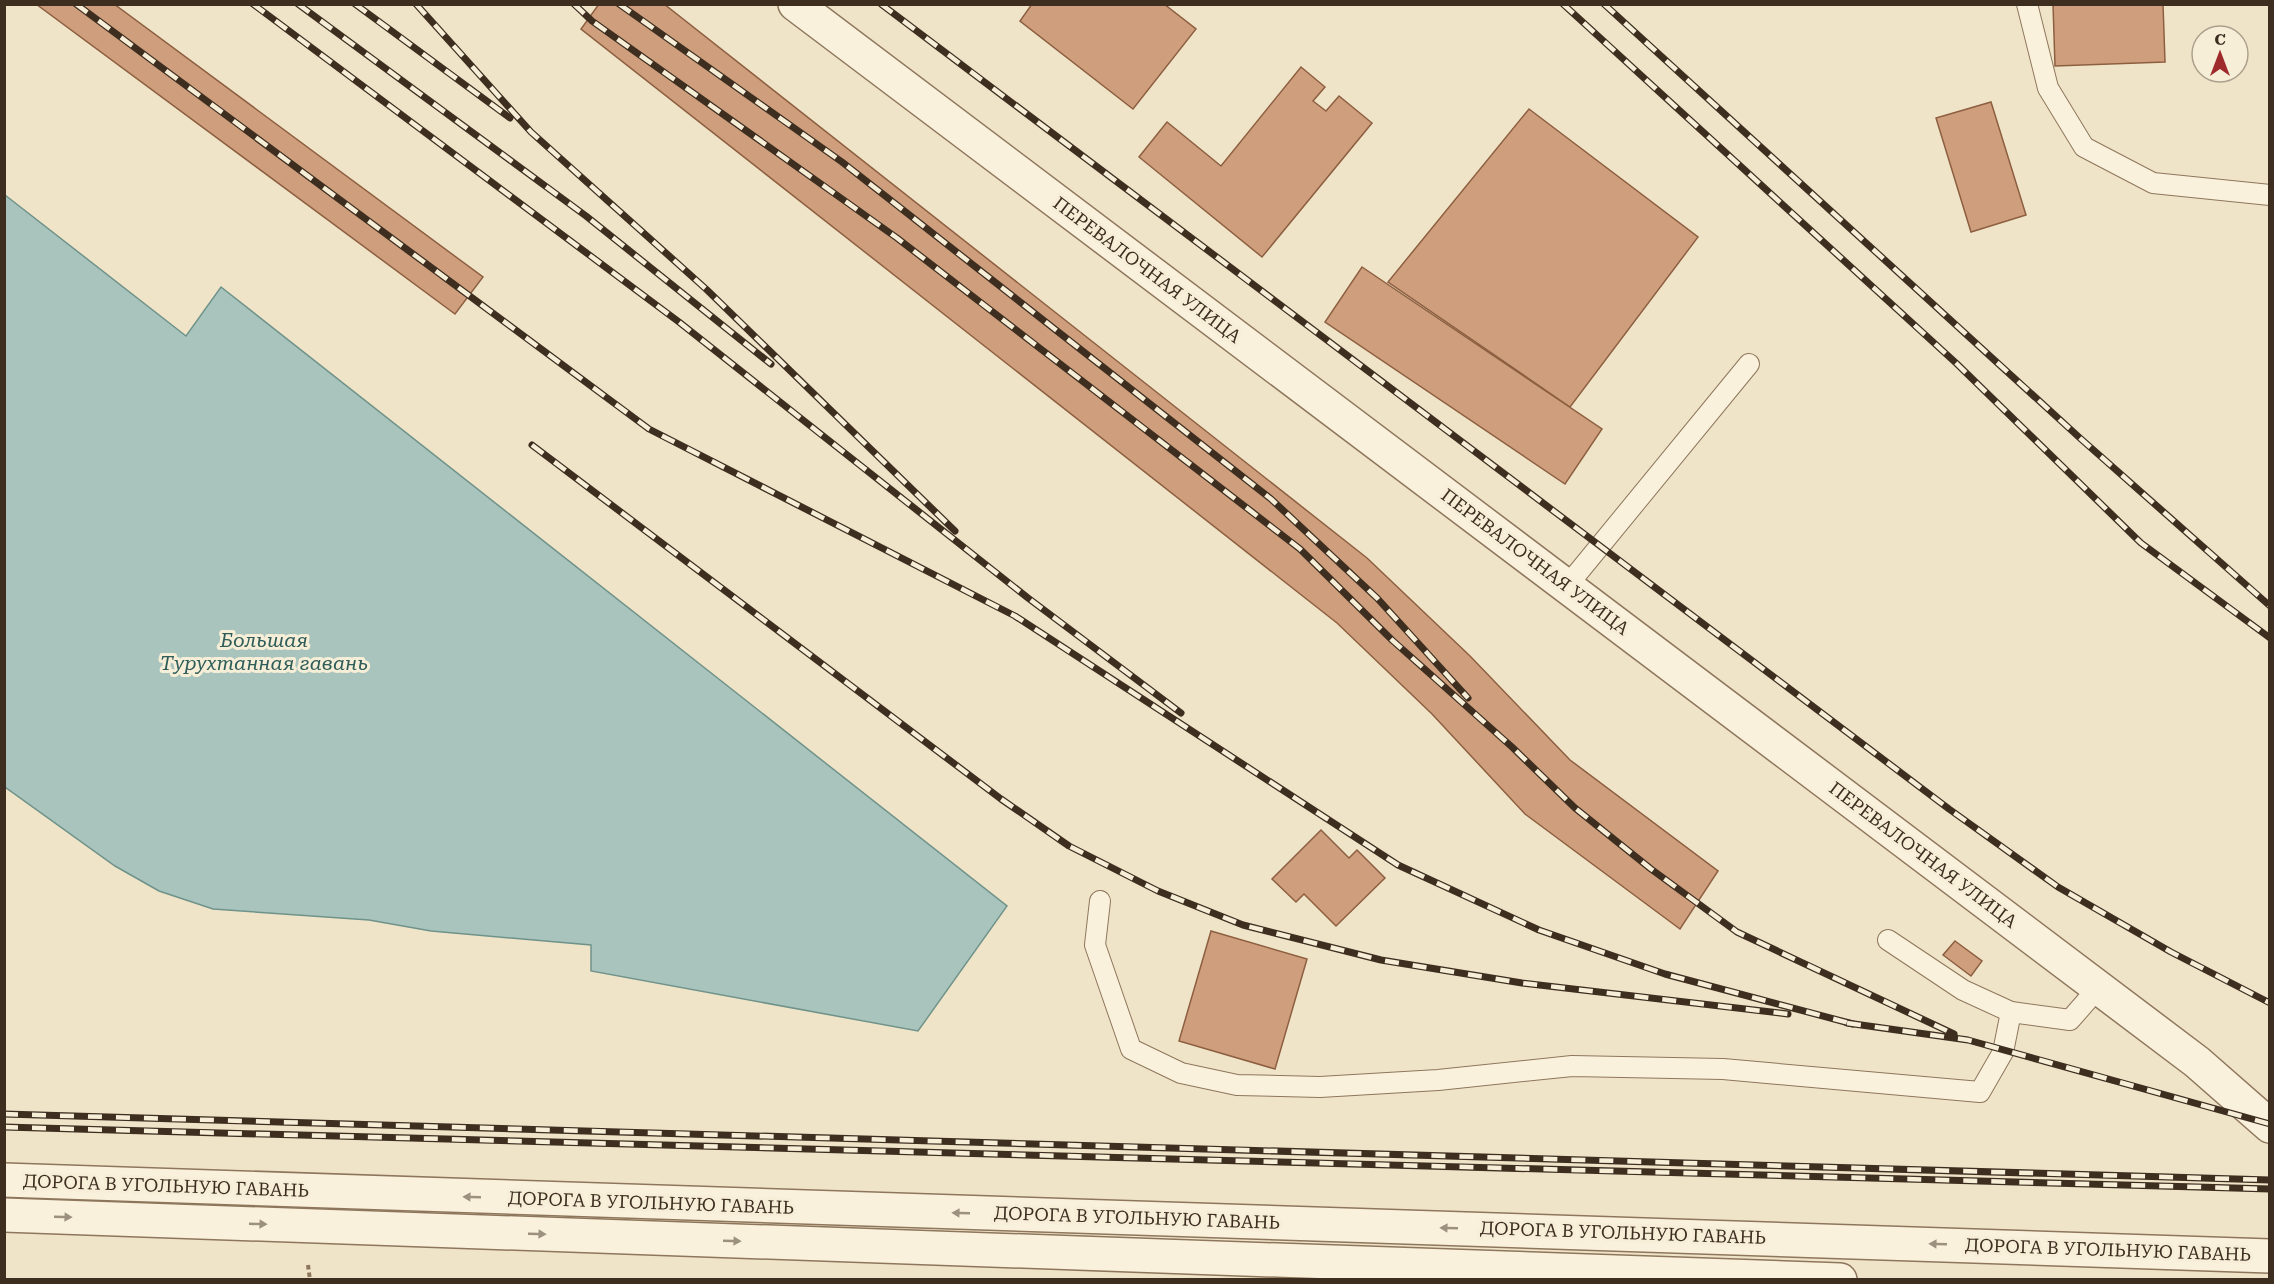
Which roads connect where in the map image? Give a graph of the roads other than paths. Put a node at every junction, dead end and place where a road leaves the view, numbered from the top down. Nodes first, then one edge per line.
1 (795, 4) edge
2 (2027, 4) edge
3 (2270, 195) edge
4 (1749, 364) dead end
5 (1567, 586) junction
6 (1100, 901) dead end
7 (1888, 940) dead end
8 (2098, 988) junction
9 (2011, 1012) junction
10 (2270, 1126) edge
11 (4, 1180) edge
12 (4, 1215) edge
13 (2270, 1256) edge
14 (1840, 1280) edge

1 - 5 street, ПЕРЕВАЛОЧНАЯ УЛИЦА
2 - 3 lane
4 - 5 lane
5 - 8 street, ПЕРЕВАЛОЧНАЯ УЛИЦА
6 - 9 lane
7 - 9 lane
8 - 9 lane
8 - 10 street, ПЕРЕВАЛОЧНАЯ УЛИЦА
13 -> 11 street, ДОРОГА В УГОЛЬНУЮ ГАВАНЬ
12 -> 14 street, ДОРОГА В УГОЛЬНУЮ ГАВАНЬ

